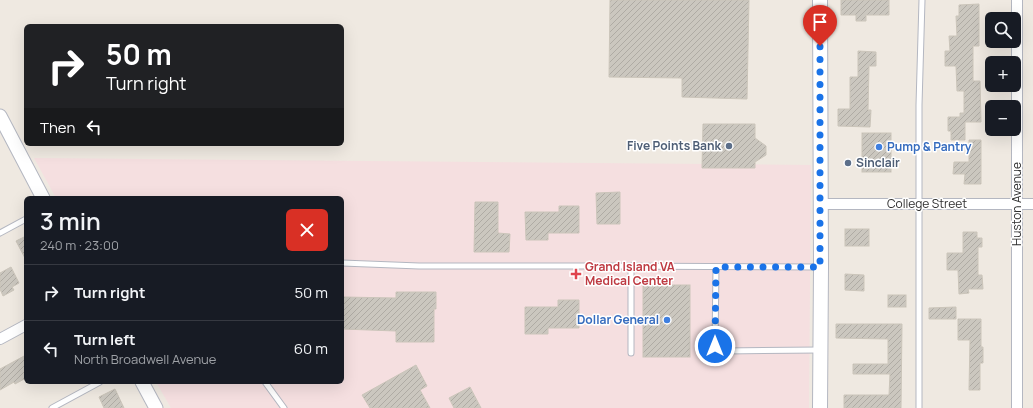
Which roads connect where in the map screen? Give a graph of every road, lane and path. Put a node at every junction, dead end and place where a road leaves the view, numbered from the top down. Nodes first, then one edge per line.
1 (820, 0) edge
2 (922, 0) edge
3 (1017, 0) edge
4 (2, 124) edge
5 (42, 196) edge
6 (820, 204) junction
7 (920, 204) junction
8 (1017, 204) junction
9 (1033, 204) edge
10 (24, 220) edge
11 (0, 233) edge
12 (344, 263) edge
13 (593, 266) dead end
14 (601, 266) dead end
15 (631, 266) junction
16 (716, 267) junction
17 (820, 267) junction
18 (24, 325) edge
19 (0, 338) edge
20 (820, 350) junction
21 (632, 352) dead end
22 (96, 384) edge
23 (144, 384) edge
24 (266, 384) edge
25 (52, 408) edge
26 (156, 408) edge
27 (284, 408) edge
28 (820, 408) edge
29 (919, 408) edge
30 (1017, 408) edge

1 - 6 main road
2 - 7 lane
3 - 8 street, Huston Avenue
4 - 5 street
6 - 7 street, College Street
6 - 17 main road
7 - 8 street, College Street
7 - 29 lane
8 - 9 street, College Street
8 - 30 street, Huston Avenue
10 - 11 lane
12 - 13 lane
14 - 15 lane
15 - 16 lane
15 - 21 lane
16 - 17 lane
16 - 20 lane
17 - 20 main road
18 - 19 street
20 - 28 main road
22 - 25 lane
23 - 26 street
24 - 27 lane

